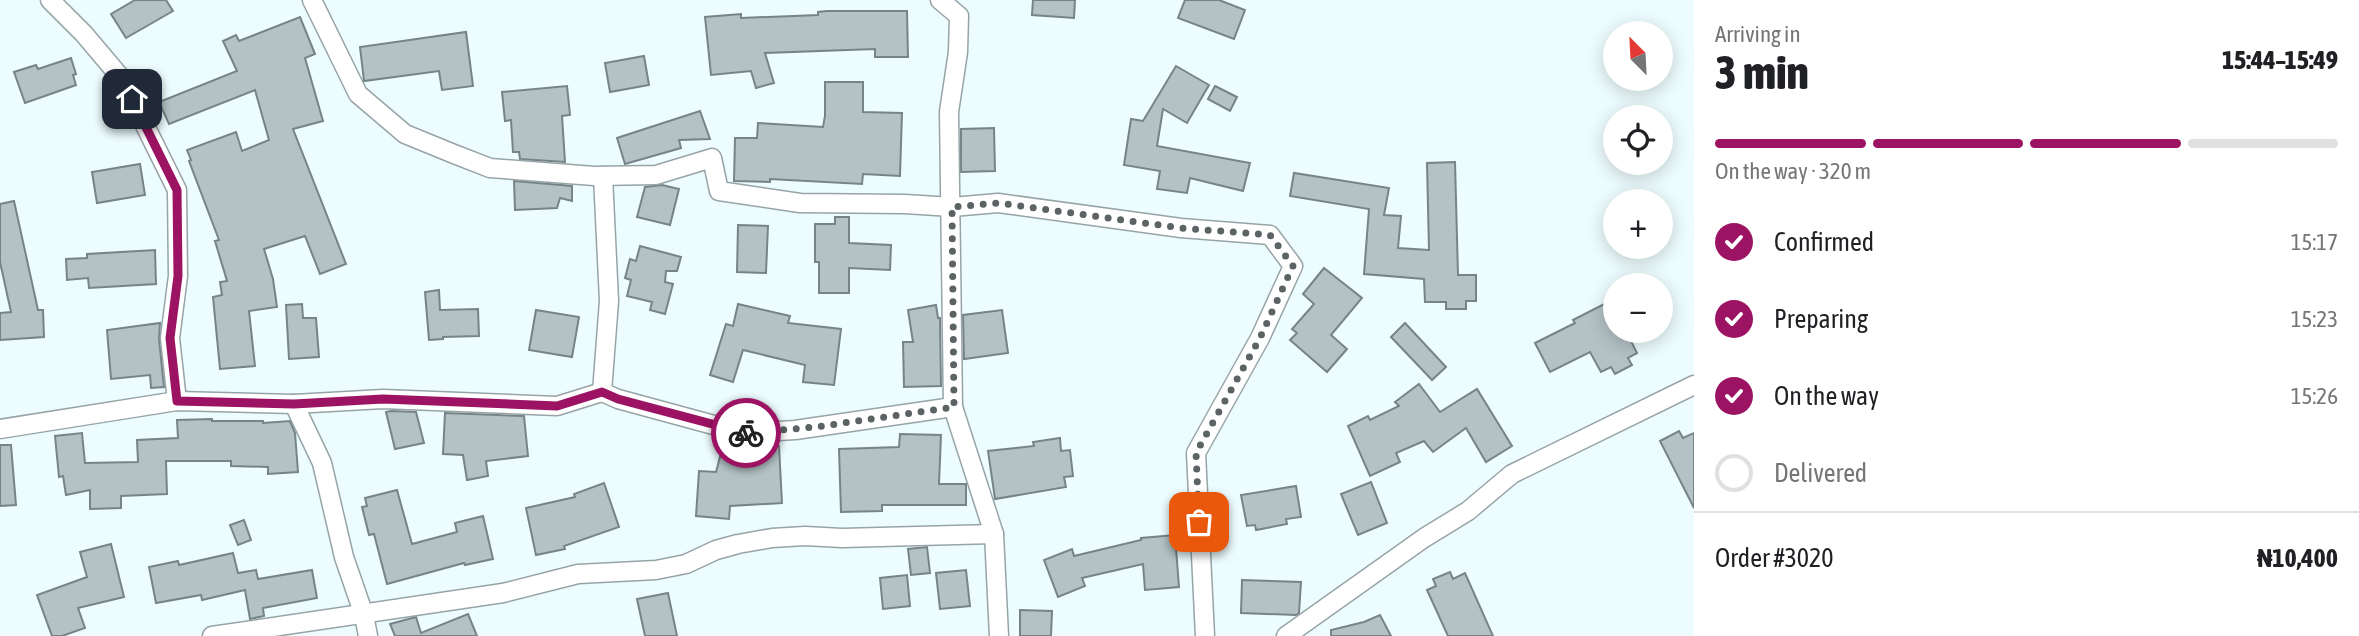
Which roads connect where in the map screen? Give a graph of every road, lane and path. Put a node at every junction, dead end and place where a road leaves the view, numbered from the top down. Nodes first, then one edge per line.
1 (50, 0) edge
2 (312, 0) edge
3 (940, 0) edge
4 (603, 176) junction
5 (952, 207) junction
6 (1694, 384) edge
7 (602, 392) junction
8 (177, 401) junction
9 (294, 404) junction
10 (954, 407) junction
11 (0, 429) edge
12 (994, 534) junction
13 (364, 615) junction
14 (212, 636) edge
15 (368, 636) edge
16 (999, 636) edge
17 (1205, 636) edge
18 (1286, 636) edge

1 - 8 street
2 - 4 street
3 - 5 street
4 - 5 street
4 - 7 street
5 - 10 street
5 - 17 street
6 - 18 street
7 - 9 street
7 - 10 street
8 - 9 street
8 - 11 street
9 - 13 street
10 - 12 street
12 - 13 street
12 - 16 street
13 - 14 street
13 - 15 street

